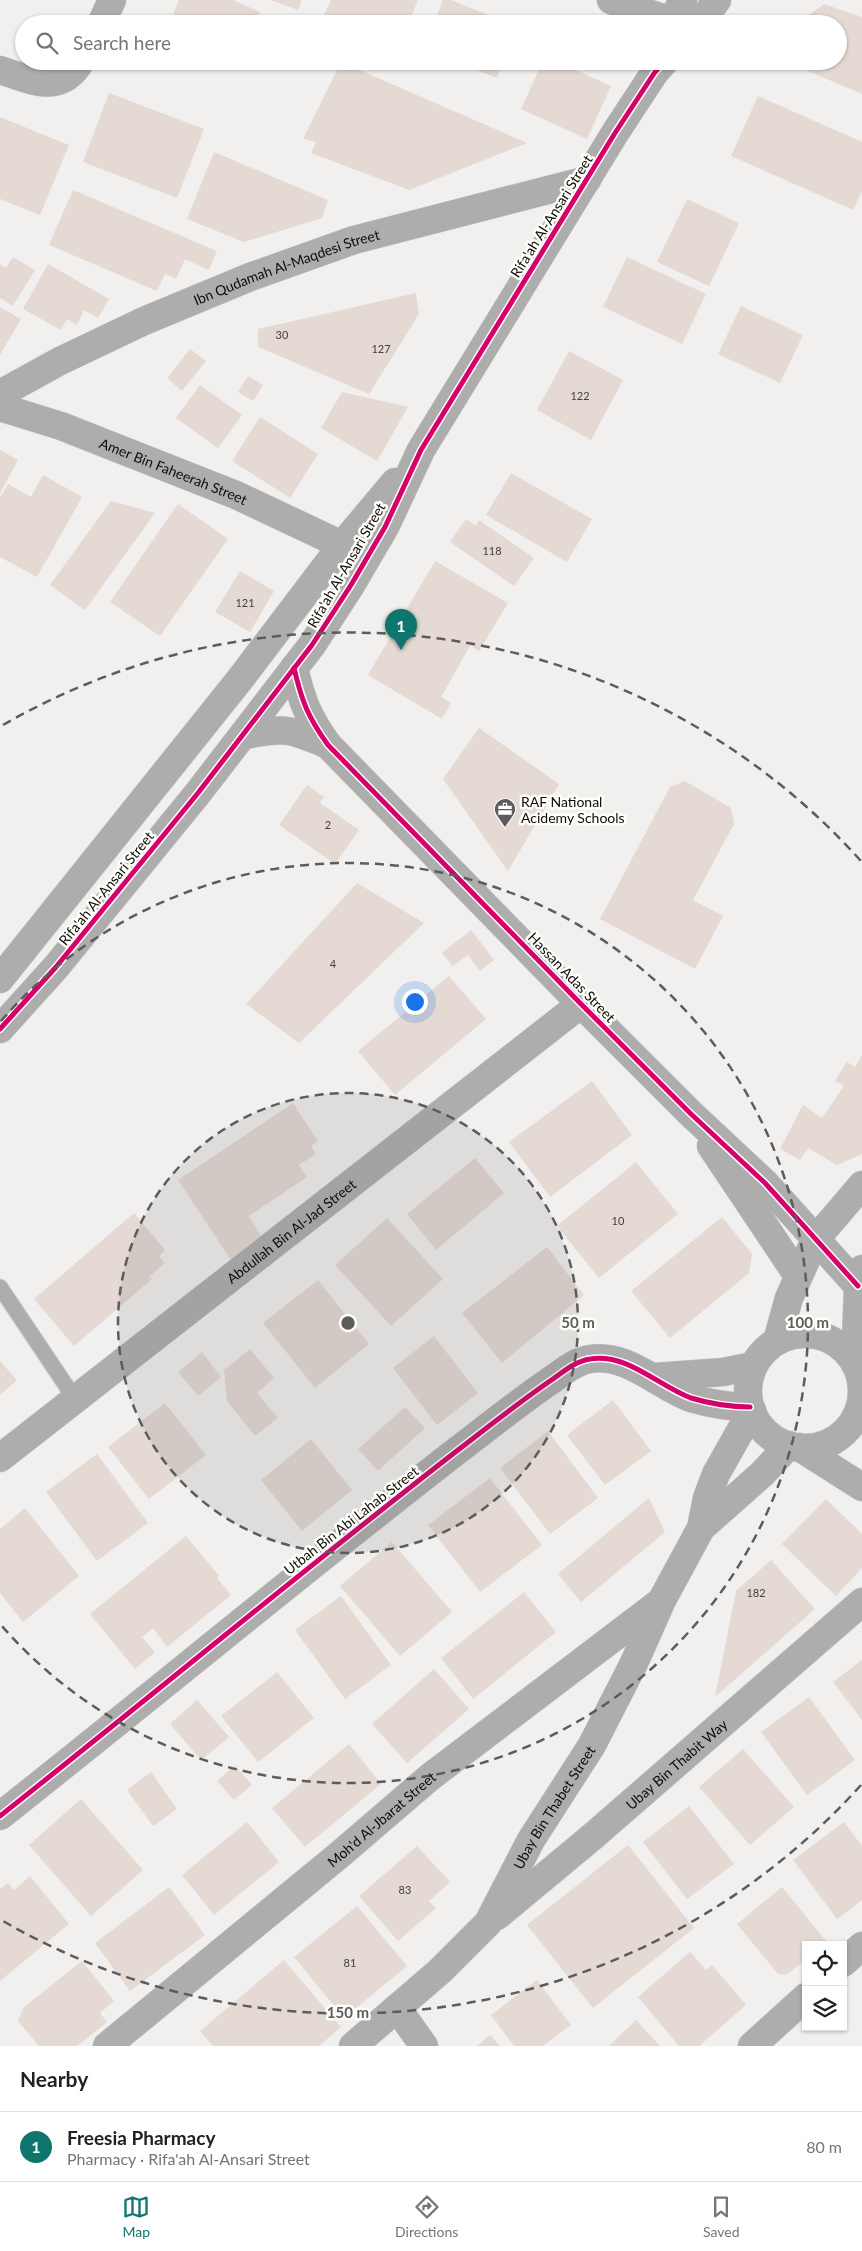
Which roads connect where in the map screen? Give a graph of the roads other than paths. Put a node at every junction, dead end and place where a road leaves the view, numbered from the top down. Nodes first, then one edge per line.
1 (112, 0) edge
2 (611, 0) edge
3 (718, 0) edge
4 (105, 15) edge
5 (668, 15) edge
6 (706, 15) edge
7 (0, 70) edge
8 (75, 70) edge
9 (656, 70) edge
10 (587, 180) junction
11 (0, 394) edge
12 (0, 406) edge
13 (421, 450) junction
14 (342, 546) junction
15 (294, 668) junction
16 (245, 735) junction
17 (328, 745) junction
18 (0, 979) edge
19 (581, 1004) junction
20 (0, 1029) edge
21 (690, 1113) junction
22 (862, 1185) edge
23 (815, 1240) junction
24 (798, 1276) junction
25 (860, 1277) edge
26 (0, 1287) edge
27 (777, 1341) junction
28 (753, 1366) junction
29 (654, 1377) junction
30 (859, 1378) edge
31 (75, 1398) junction
32 (751, 1409) junction
33 (794, 1446) junction
34 (0, 1458) edge
35 (862, 1487) edge
36 (701, 1528) junction
37 (662, 1600) junction
38 (862, 1602) edge
39 (0, 1816) edge
40 (488, 1923) junction
41 (862, 1946) edge
42 (847, 1959) edge
43 (802, 2001) edge
44 (397, 2008) junction
45 (107, 2046) edge
46 (353, 2046) edge
47 (424, 2046) edge
48 (752, 2046) edge

1 - 4 street
2 - 5 street
3 - 6 street
7 - 8 street
9 - 10 street, Rifa'ah Al-Ansari Street
10 - 11 street, Ibn Qudamah Al-Maqdesi Street
10 - 13 street, Rifa'ah Al-Ansari Street
12 - 14 street, Amer Bin Faheerah Street
13 - 14 street, Rifa'ah Al-Ansari Street
13 - 15 street, Rifa'ah Al-Ansari Street
14 - 18 street, Rifa'ah Al-Ansari Street
15 - 16 street, Rifa'ah Al-Ansari Street
15 - 17 street, Hassan Adas Street
16 - 17 street, Hassan Adas Street
16 - 20 street, Rifa'ah Al-Ansari Street
17 - 19 street, Hassan Adas Street
19 - 21 street, Hassan Adas Street
19 - 31 street, Abdullah Bin Al-Jad Street
21 - 23 street, Hassan Adas Street
21 - 24 street, Hassan Adas Street
22 - 23 street
23 - 24 street
23 - 25 street, Hassan Adas Street
24 - 27 street
25 - 30 street
26 - 31 lane
27 - 28 street
27 - 30 street
28 - 29 street, Utbah Bin Abi Lahab Street
28 - 32 street
29 - 32 street, Utbah Bin Abi Lahab Street
29 - 39 street, Utbah Bin Abi Lahab Street
30 - 33 street
31 - 34 street, Abdullah Bin Al-Jad Street
32 - 33 street
32 - 36 street, Ubay Bin Thabet Street
33 - 35 street
33 - 36 street, Ubay Bin Thabet Street
36 - 37 street, Ubay Bin Thabet Street
37 - 40 street, Ubay Bin Thabet Street
37 - 45 street, Moh'd Al-Jbarat Street
38 - 40 street, Ubay Bin Thabit Way
40 - 44 street, Ubay Bin Thabet Street
41 - 42 street
43 - 48 street
44 - 46 street, Ubay Bin Thabet Street
44 - 47 street

